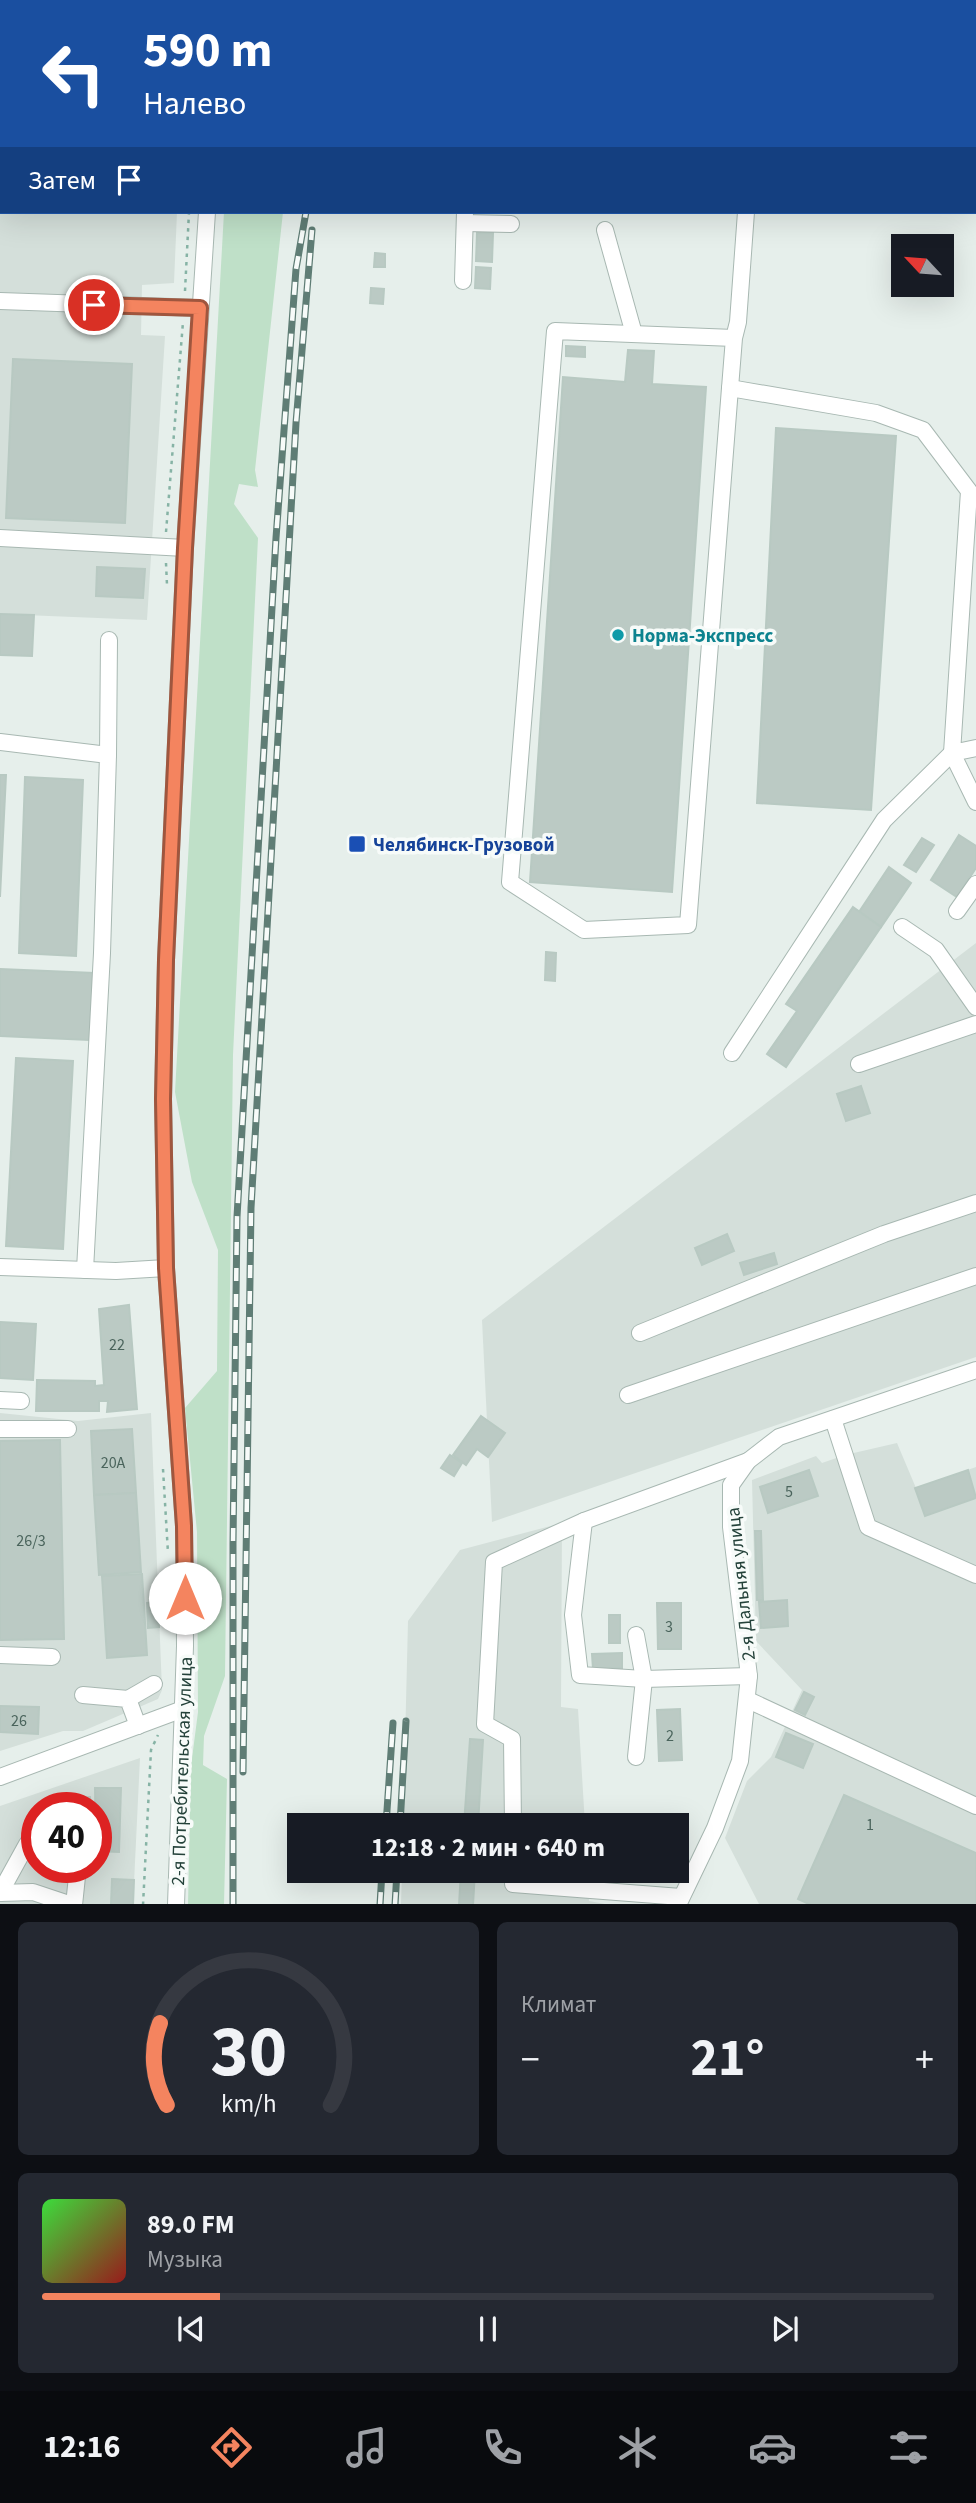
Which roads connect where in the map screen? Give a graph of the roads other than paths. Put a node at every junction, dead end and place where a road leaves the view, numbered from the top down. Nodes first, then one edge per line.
1 (207, 214) edge
2 (746, 214) edge
3 (465, 218) edge
4 (510, 225) dead end
5 (605, 230) dead end
6 (463, 281) dead end
7 (0, 300) edge
8 (200, 308) junction
9 (634, 334) junction
10 (734, 338) junction
11 (730, 388) junction
12 (0, 538) edge
13 (185, 548) junction
14 (109, 640) dead end
15 (0, 742) edge
16 (976, 748) edge
17 (953, 753) junction
18 (108, 755) junction
19 (976, 803) edge
20 (976, 884) edge
21 (957, 911) dead end
22 (902, 927) dead end
23 (976, 1007) edge
24 (976, 1024) edge
25 (732, 1053) dead end
26 (859, 1064) dead end
27 (976, 1203) edge
28 (0, 1267) edge
29 (166, 1268) junction
30 (85, 1270) junction
31 (976, 1276) edge
32 (640, 1333) dead end
33 (976, 1370) edge
34 (628, 1395) dead end
35 (0, 1400) edge
36 (21, 1401) dead end
37 (834, 1419) junction
38 (0, 1429) edge
39 (68, 1429) dead end
40 (748, 1461) junction
41 (584, 1521) junction
42 (976, 1575) edge
43 (636, 1635) dead end
44 (0, 1655) edge
45 (52, 1657) dead end
46 (749, 1676) junction
47 (644, 1679) junction
48 (154, 1684) dead end
49 (83, 1695) dead end
50 (128, 1699) junction
51 (748, 1700) junction
52 (183, 1709) junction
53 (138, 1726) junction
54 (636, 1757) dead end
55 (0, 1777) edge
56 (976, 1806) edge
57 (513, 1813) edge
58 (21, 1855) edge
59 (76, 1883) edge
60 (513, 1883) edge
61 (0, 1893) edge
62 (679, 1901) edge
63 (70, 1904) edge
64 (73, 1904) edge
65 (176, 1904) edge

1 - 8 street, 2-я Потребительская улица
2 - 10 street
3 - 4 street
3 - 6 street
5 - 9 street
7 - 8 street
8 - 13 street, 2-я Потребительская улица
9 - 10 street
9 - 11 street
10 - 11 street
11 - 17 street
12 - 13 street
13 - 29 street, 2-я Потребительская улица
14 - 18 street
15 - 18 street
16 - 17 street
17 - 19 street
17 - 25 street
18 - 30 street
20 - 21 street
22 - 23 street
24 - 26 street
27 - 32 street
28 - 30 street
29 - 30 street
29 - 52 street, 2-я Потребительская улица
31 - 34 street
33 - 37 street, 2-я Дальняя улица
35 - 36 street
37 - 40 street, 2-я Дальняя улица
37 - 42 street
38 - 39 street
40 - 41 street
40 - 46 street, 2-я Дальняя улица
41 - 47 street
41 - 57 street
43 - 47 street
44 - 45 street
46 - 47 street
46 - 51 street, 2-я Дальняя улица
47 - 54 street
48 - 50 street
49 - 50 street
50 - 53 street
51 - 56 street
51 - 62 street, 2-я Дальняя улица
52 - 53 street
52 - 65 street, 2-я Потребительская улица
53 - 55 street
58 - 61 street
59 - 64 street
60 - 62 street
61 - 63 street

